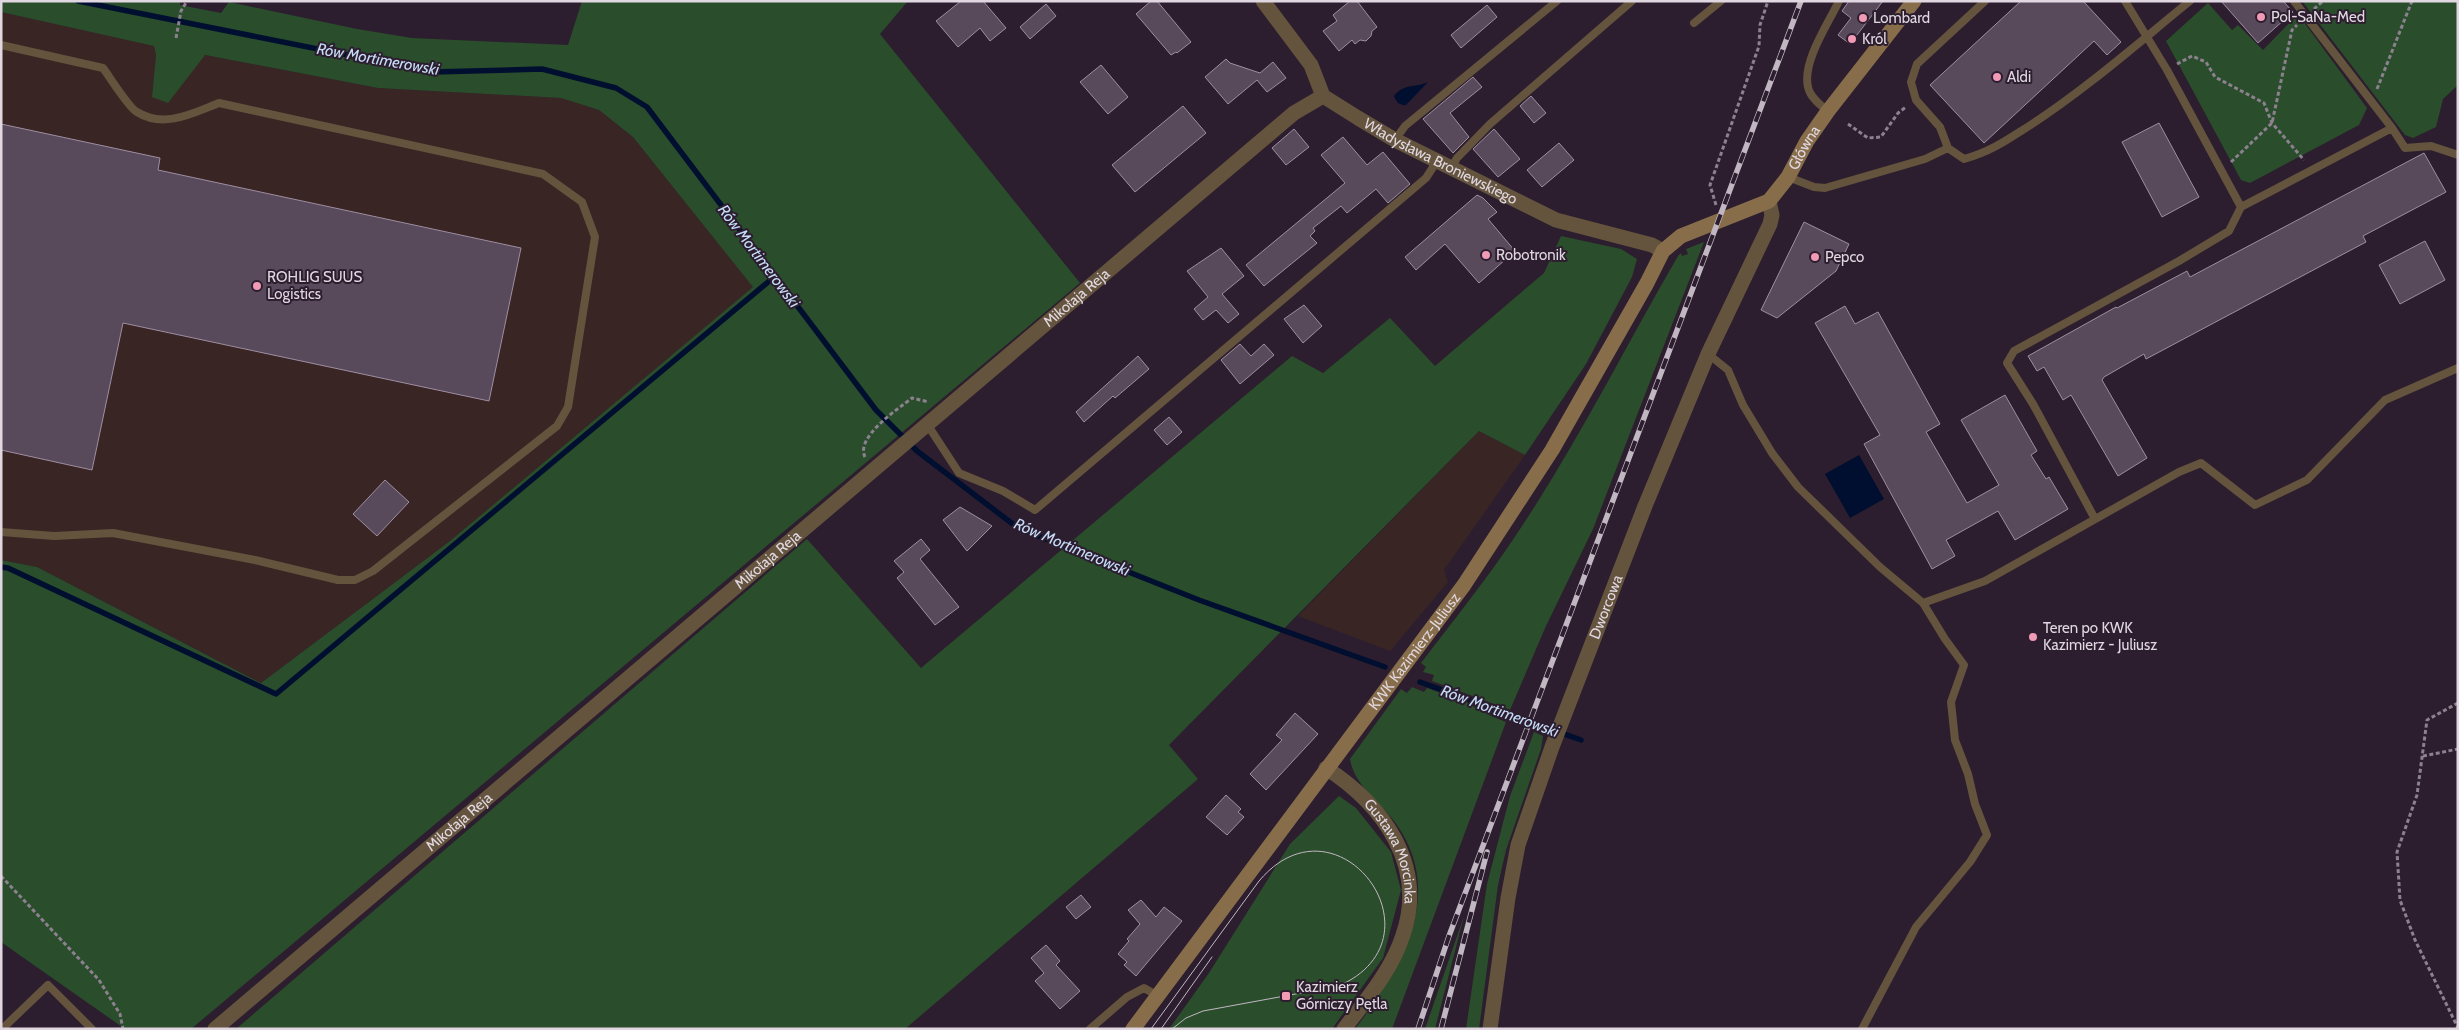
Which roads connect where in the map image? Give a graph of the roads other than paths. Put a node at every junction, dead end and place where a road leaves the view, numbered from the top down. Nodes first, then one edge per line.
1 (1557, 1) edge
2 (1632, 1) edge
3 (1720, 1) edge
4 (1839, 1) edge
5 (1914, 1) edge
6 (1984, 1) edge
7 (2125, 1) edge
8 (2190, 1) edge
9 (2294, 1) edge
10 (1267, 3) edge
11 (1694, 23) dead end
12 (2146, 37) junction
13 (1, 45) edge
14 (1323, 96) junction
15 (1828, 111) junction
16 (2392, 128) junction
17 (1395, 140) junction
18 (1948, 148) junction
19 (2458, 156) edge
20 (1437, 161) junction
21 (1451, 168) junction
22 (1788, 177) junction
23 (1769, 202) junction
24 (2241, 207) junction
25 (1663, 251) junction
26 (1708, 354) junction
27 (2458, 368) edge
28 (925, 426) junction
29 (2095, 519) junction
30 (1, 532) edge
31 (1923, 603) junction
32 (1326, 768) junction
33 (1158, 996) junction
34 (2, 1029) edge
35 (92, 1029) edge
36 (215, 1029) edge
37 (1090, 1029) edge
38 (1133, 1029) edge
39 (1344, 1029) edge
40 (1490, 1029) edge
41 (1862, 1029) edge

1 - 17 lane
2 - 21 lane
3 - 11 lane
4 - 15 lane
5 - 15 street, Główna
6 - 18 lane
7 - 12 lane
8 - 12 lane
9 - 16 lane
10 - 14 street
12 - 18 lane
12 - 24 lane
13 - 30 lane
14 - 17 street, Władysława Broniewskiego
14 - 28 street, Mikołaja Reja
15 - 22 street, Główna
16 - 19 lane
16 - 24 lane
17 - 20 street, Władysława Broniewskiego
18 - 22 lane
20 - 21 street, Władysława Broniewskiego
20 - 28 lane
21 - 25 street, Władysława Broniewskiego
22 - 23 street, Główna
23 - 25 street
23 - 26 street, Dworcowa
24 - 29 lane
25 - 32 street, KWK Kazimierz-Juliusz
26 - 31 lane
26 - 40 street, Dworcowa
27 - 29 lane
28 - 36 street, Mikołaja Reja
29 - 31 lane
31 - 41 lane
32 - 33 street, KWK Kazimierz-Juliusz
32 - 39 street, Gustawa Morcinka
33 - 37 lane
33 - 38 street, KWK Kazimierz-Juliusz
34 - 35 lane

